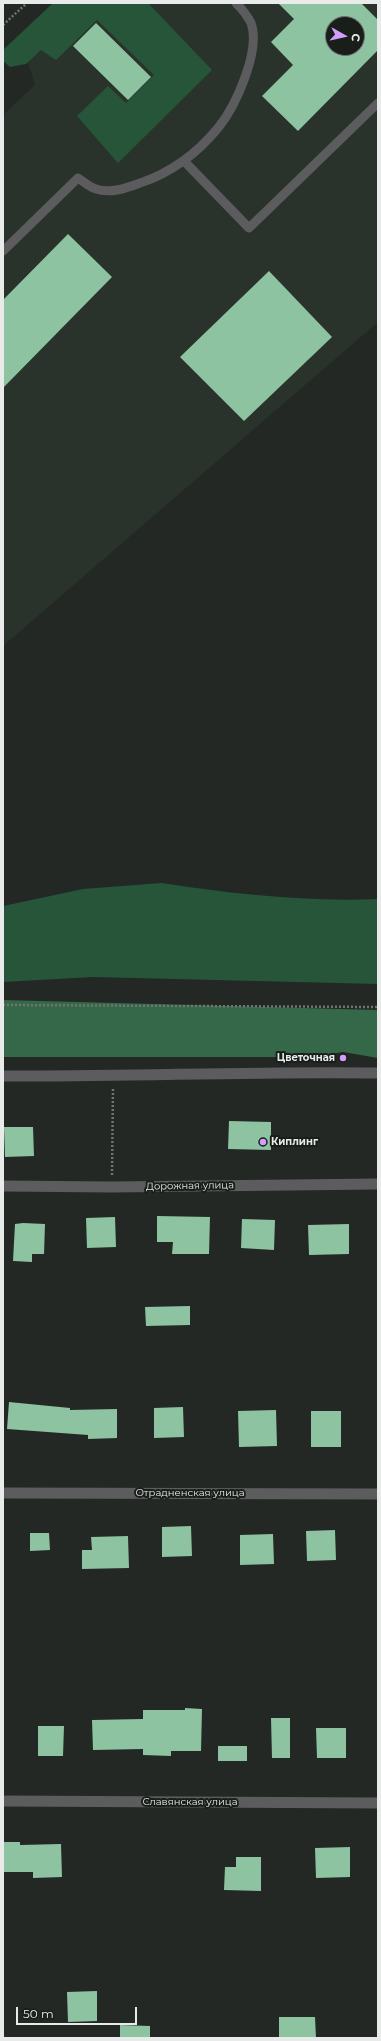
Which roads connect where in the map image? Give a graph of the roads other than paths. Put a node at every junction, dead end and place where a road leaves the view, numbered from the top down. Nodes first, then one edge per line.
1 (236, 3) edge
2 (378, 103) edge
3 (184, 161) junction
4 (3, 251) edge
5 (378, 1073) edge
6 (3, 1076) edge
7 (378, 1184) edge
8 (3, 1186) edge
9 (3, 1493) edge
10 (378, 1494) edge
11 (3, 1801) edge
12 (378, 1803) edge

1 - 3 lane
2 - 3 lane
3 - 4 lane
5 - 6 street
7 - 8 street, Дорожная улица
9 - 10 street, Отрадненская улица
11 - 12 street, Славянская улица

